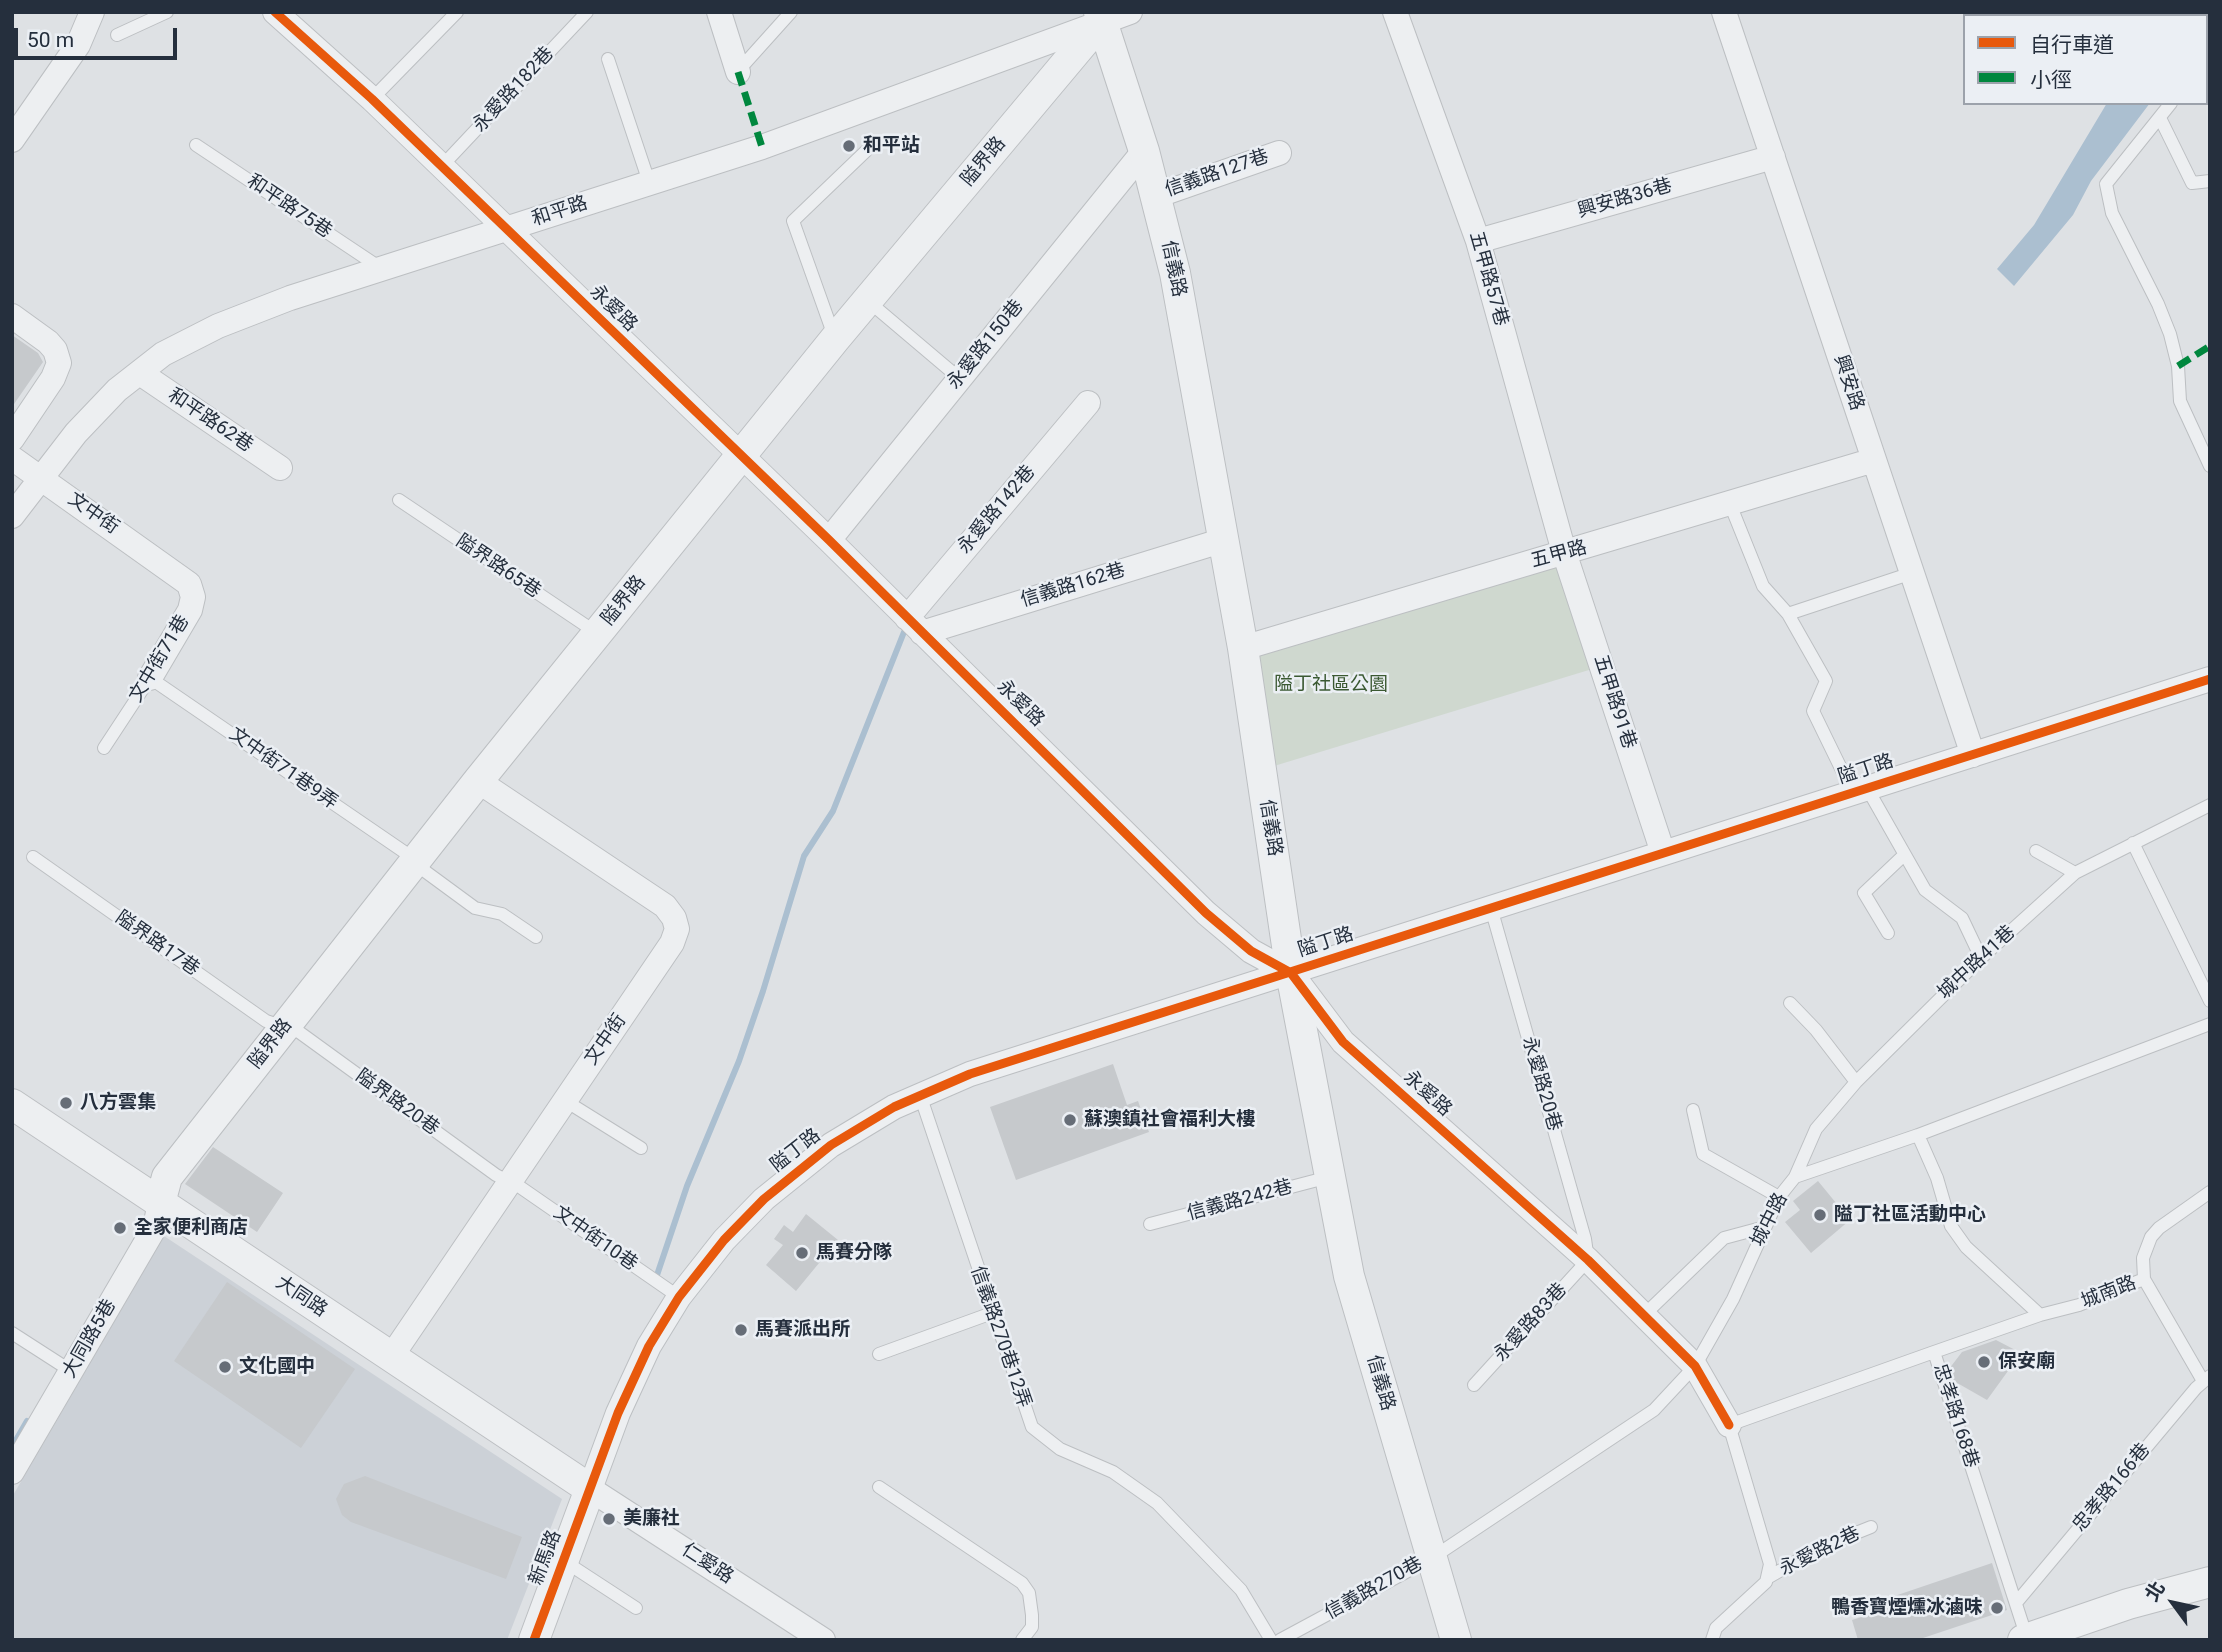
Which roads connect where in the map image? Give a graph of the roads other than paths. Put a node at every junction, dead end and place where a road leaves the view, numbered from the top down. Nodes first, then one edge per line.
1 (92, 12) edge
2 (167, 12) edge
3 (275, 12) edge
4 (457, 12) edge
5 (587, 12) edge
6 (719, 12) edge
7 (791, 12) edge
8 (1395, 12) edge
9 (1724, 12) edge
10 (1110, 14) edge
11 (117, 35) dead end
12 (608, 59) dead end
13 (738, 72) joint
14 (372, 100) junction
15 (2170, 105) edge
16 (2160, 118) junction
17 (12, 140) edge
18 (196, 145) dead end
19 (866, 150) dead end
20 (1144, 151) junction
21 (1279, 153) dead end
22 (1773, 157) junction
23 (441, 167) junction
24 (2210, 181) edge
25 (649, 182) junction
26 (1156, 196) junction
27 (505, 230) junction
28 (1478, 241) junction
29 (382, 269) junction
30 (868, 301) junction
31 (12, 316) edge
32 (835, 340) junction
33 (140, 373) junction
34 (959, 377) junction
35 (1088, 402) dead end
36 (12, 439) edge
37 (742, 456) junction
38 (12, 457) edge
39 (1874, 460) junction
40 (2210, 466) edge
41 (280, 468) dead end
42 (40, 478) junction
43 (399, 500) dead end
44 (1730, 504) junction
45 (12, 516) edge
46 (829, 540) junction
47 (1224, 540) junction
48 (1563, 552) junction
49 (174, 570) joint
50 (1912, 573) junction
51 (1788, 614) junction
52 (914, 625) junction
53 (598, 634) junction
54 (1243, 648) junction
55 (150, 678) junction
56 (2210, 679) edge
57 (104, 748) dead end
58 (1973, 755) junction
59 (478, 781) junction
60 (1860, 790) junction
61 (2210, 805) edge
62 (2133, 844) junction
63 (2036, 851) dead end
64 (1663, 853) junction
65 (1903, 856) junction
66 (33, 857) dead end
67 (416, 860) junction
68 (2075, 873) junction
69 (1491, 908) junction
70 (1888, 933) dead end
71 (536, 937) dead end
72 (1981, 958) junction
73 (1291, 973) junction
74 (2210, 1001) edge
75 (1790, 1003) dead end
76 (2210, 1024) edge
77 (284, 1027) junction
78 (1856, 1082) junction
79 (920, 1095) junction
80 (564, 1100) junction
81 (12, 1104) edge
82 (1693, 1110) dead end
83 (1918, 1135) junction
84 (641, 1148) dead end
85 (1330, 1177) junction
86 (1796, 1177) junction
87 (509, 1181) junction
88 (2210, 1192) edge
89 (1779, 1197) junction
90 (160, 1203) junction
91 (1150, 1224) dead end
92 (1765, 1227) junction
93 (1588, 1260) junction
94 (2144, 1279) junction
95 (679, 1297) junction
96 (992, 1313) junction
97 (1644, 1315) junction
98 (2040, 1315) junction
99 (12, 1333) edge
100 (1934, 1352) junction
101 (879, 1354) dead end
102 (391, 1357) junction
103 (1696, 1366) junction
104 (72, 1371) junction
105 (2206, 1378) edge
106 (1474, 1385) dead end
107 (1729, 1425) junction
108 (12, 1472) edge
109 (879, 1487) dead end
110 (590, 1489) junction
111 (1871, 1527) dead end
112 (1432, 1558) junction
113 (564, 1561) junction
114 (1769, 1577) junction
115 (2210, 1582) edge
116 (2017, 1603) junction
117 (636, 1608) dead end
118 (2025, 1639) edge
119 (534, 1640) edge
120 (823, 1640) edge
121 (1022, 1640) edge
122 (1271, 1640) edge
123 (1280, 1640) edge
124 (1456, 1640) edge
125 (1712, 1640) edge

1 - 17 street
2 - 11 lane
3 - 14 street, 永愛路
4 - 14 lane
5 - 23 lane, 永愛路182巷
6 - 13 street
7 - 13 lane
8 - 28 street, 五甲路57巷
9 - 22 street, 興安路
10 - 20 street, 信義路
10 - 25 street, 和平路
10 - 30 street, 隘界路
12 - 25 lane
14 - 23 street, 永愛路
15 - 16 lane
16 - 24 lane
16 - 40 lane
18 - 29 lane, 和平路75巷
19 - 32 lane
20 - 26 street, 信義路
20 - 34 street, 永愛路150巷
21 - 26 street, 信義路127巷
22 - 28 street, 興安路36巷
22 - 39 street, 興安路
23 - 27 street, 永愛路
25 - 27 street, 和平路
26 - 47 street, 信義路
27 - 29 street, 和平路
27 - 37 street, 永愛路
28 - 48 street, 五甲路57巷
29 - 33 street, 和平路
30 - 32 street, 隘界路
30 - 34 lane
31 - 36 street
32 - 37 street, 隘界路
33 - 41 street, 和平路62巷
33 - 42 street, 和平路
34 - 46 street, 永愛路150巷
35 - 52 street, 永愛路142巷
37 - 46 street, 永愛路
37 - 53 street, 隘界路
38 - 42 street, 文中街
39 - 44 street, 五甲路
39 - 50 street, 興安路
42 - 45 street, 和平路
42 - 49 street, 文中街
43 - 53 lane, 隘界路65巷
44 - 48 street, 五甲路
44 - 51 lane
46 - 52 street, 永愛路
47 - 52 street, 信義路162巷
47 - 54 street, 信義路
48 - 54 street, 五甲路
48 - 64 street, 五甲路91巷
49 - 55 street, 文中街71巷
50 - 51 lane
50 - 58 street, 興安路
51 - 60 lane
52 - 73 street, 永愛路
53 - 59 street, 隘界路
54 - 73 street, 信義路
55 - 57 lane, 文中街71巷
55 - 67 lane, 文中街71巷9弄
56 - 58 street, 隘丁路
58 - 60 street, 隘丁路
59 - 67 street, 隘界路
59 - 80 street, 文中街
60 - 64 street, 隘丁路
60 - 65 lane
61 - 62 lane, 城中路41巷
62 - 68 lane, 城中路41巷
62 - 74 lane
63 - 68 lane
64 - 69 street, 隘丁路
65 - 70 lane
65 - 72 lane
66 - 77 lane, 隘界路17巷
67 - 71 lane, 文中街71巷9弄
67 - 77 street, 隘界路
68 - 72 lane, 城中路41巷
69 - 73 street, 隘丁路
69 - 93 lane, 永愛路20巷
72 - 78 lane, 城中路41巷
73 - 79 street, 隘丁路
73 - 85 street, 信義路
73 - 93 street, 永愛路
75 - 78 lane
76 - 83 lane, 城中路
77 - 87 lane, 隘界路20巷
77 - 90 street, 隘界路
78 - 86 lane, 城中路41巷
79 - 95 street, 隘丁路
79 - 96 lane, 信義路270巷12弄
80 - 84 lane
80 - 87 street, 文中街
81 - 90 street, 大同路
82 - 89 lane
83 - 86 lane, 城中路
83 - 98 lane
85 - 91 lane, 信義路242巷
85 - 112 street, 信義路
86 - 89 lane, 城中路
87 - 95 lane, 文中街10巷
87 - 102 street, 文中街
88 - 94 lane, 城南路
89 - 92 lane, 城中路
90 - 102 street, 大同路
90 - 104 street, 大同路5巷
92 - 97 lane
92 - 103 lane, 城中路
93 - 97 street, 永愛路
93 - 106 lane, 永愛路83巷
94 - 98 lane, 城南路
94 - 105 lane
95 - 110 street, 隘丁路
96 - 101 lane
96 - 122 lane, 信義路270巷12弄
97 - 103 street, 永愛路
98 - 100 lane, 忠孝路168巷
99 - 104 lane
100 - 107 lane
100 - 116 lane, 忠孝路168巷
102 - 110 street, 大同路
103 - 107 street, 永愛路
103 - 112 lane, 城中路
104 - 108 street, 大同路5巷
105 - 116 lane, 忠孝路166巷
107 - 114 lane, 永愛路
109 - 121 lane
110 - 113 street, 新馬路
110 - 120 street, 仁愛路
111 - 114 lane, 永愛路2巷
112 - 123 lane, 信義路270巷
112 - 124 street, 信義路
113 - 117 lane
113 - 119 street, 新馬路
114 - 125 lane
115 - 118 street
116 - 118 lane, 忠孝路168巷

